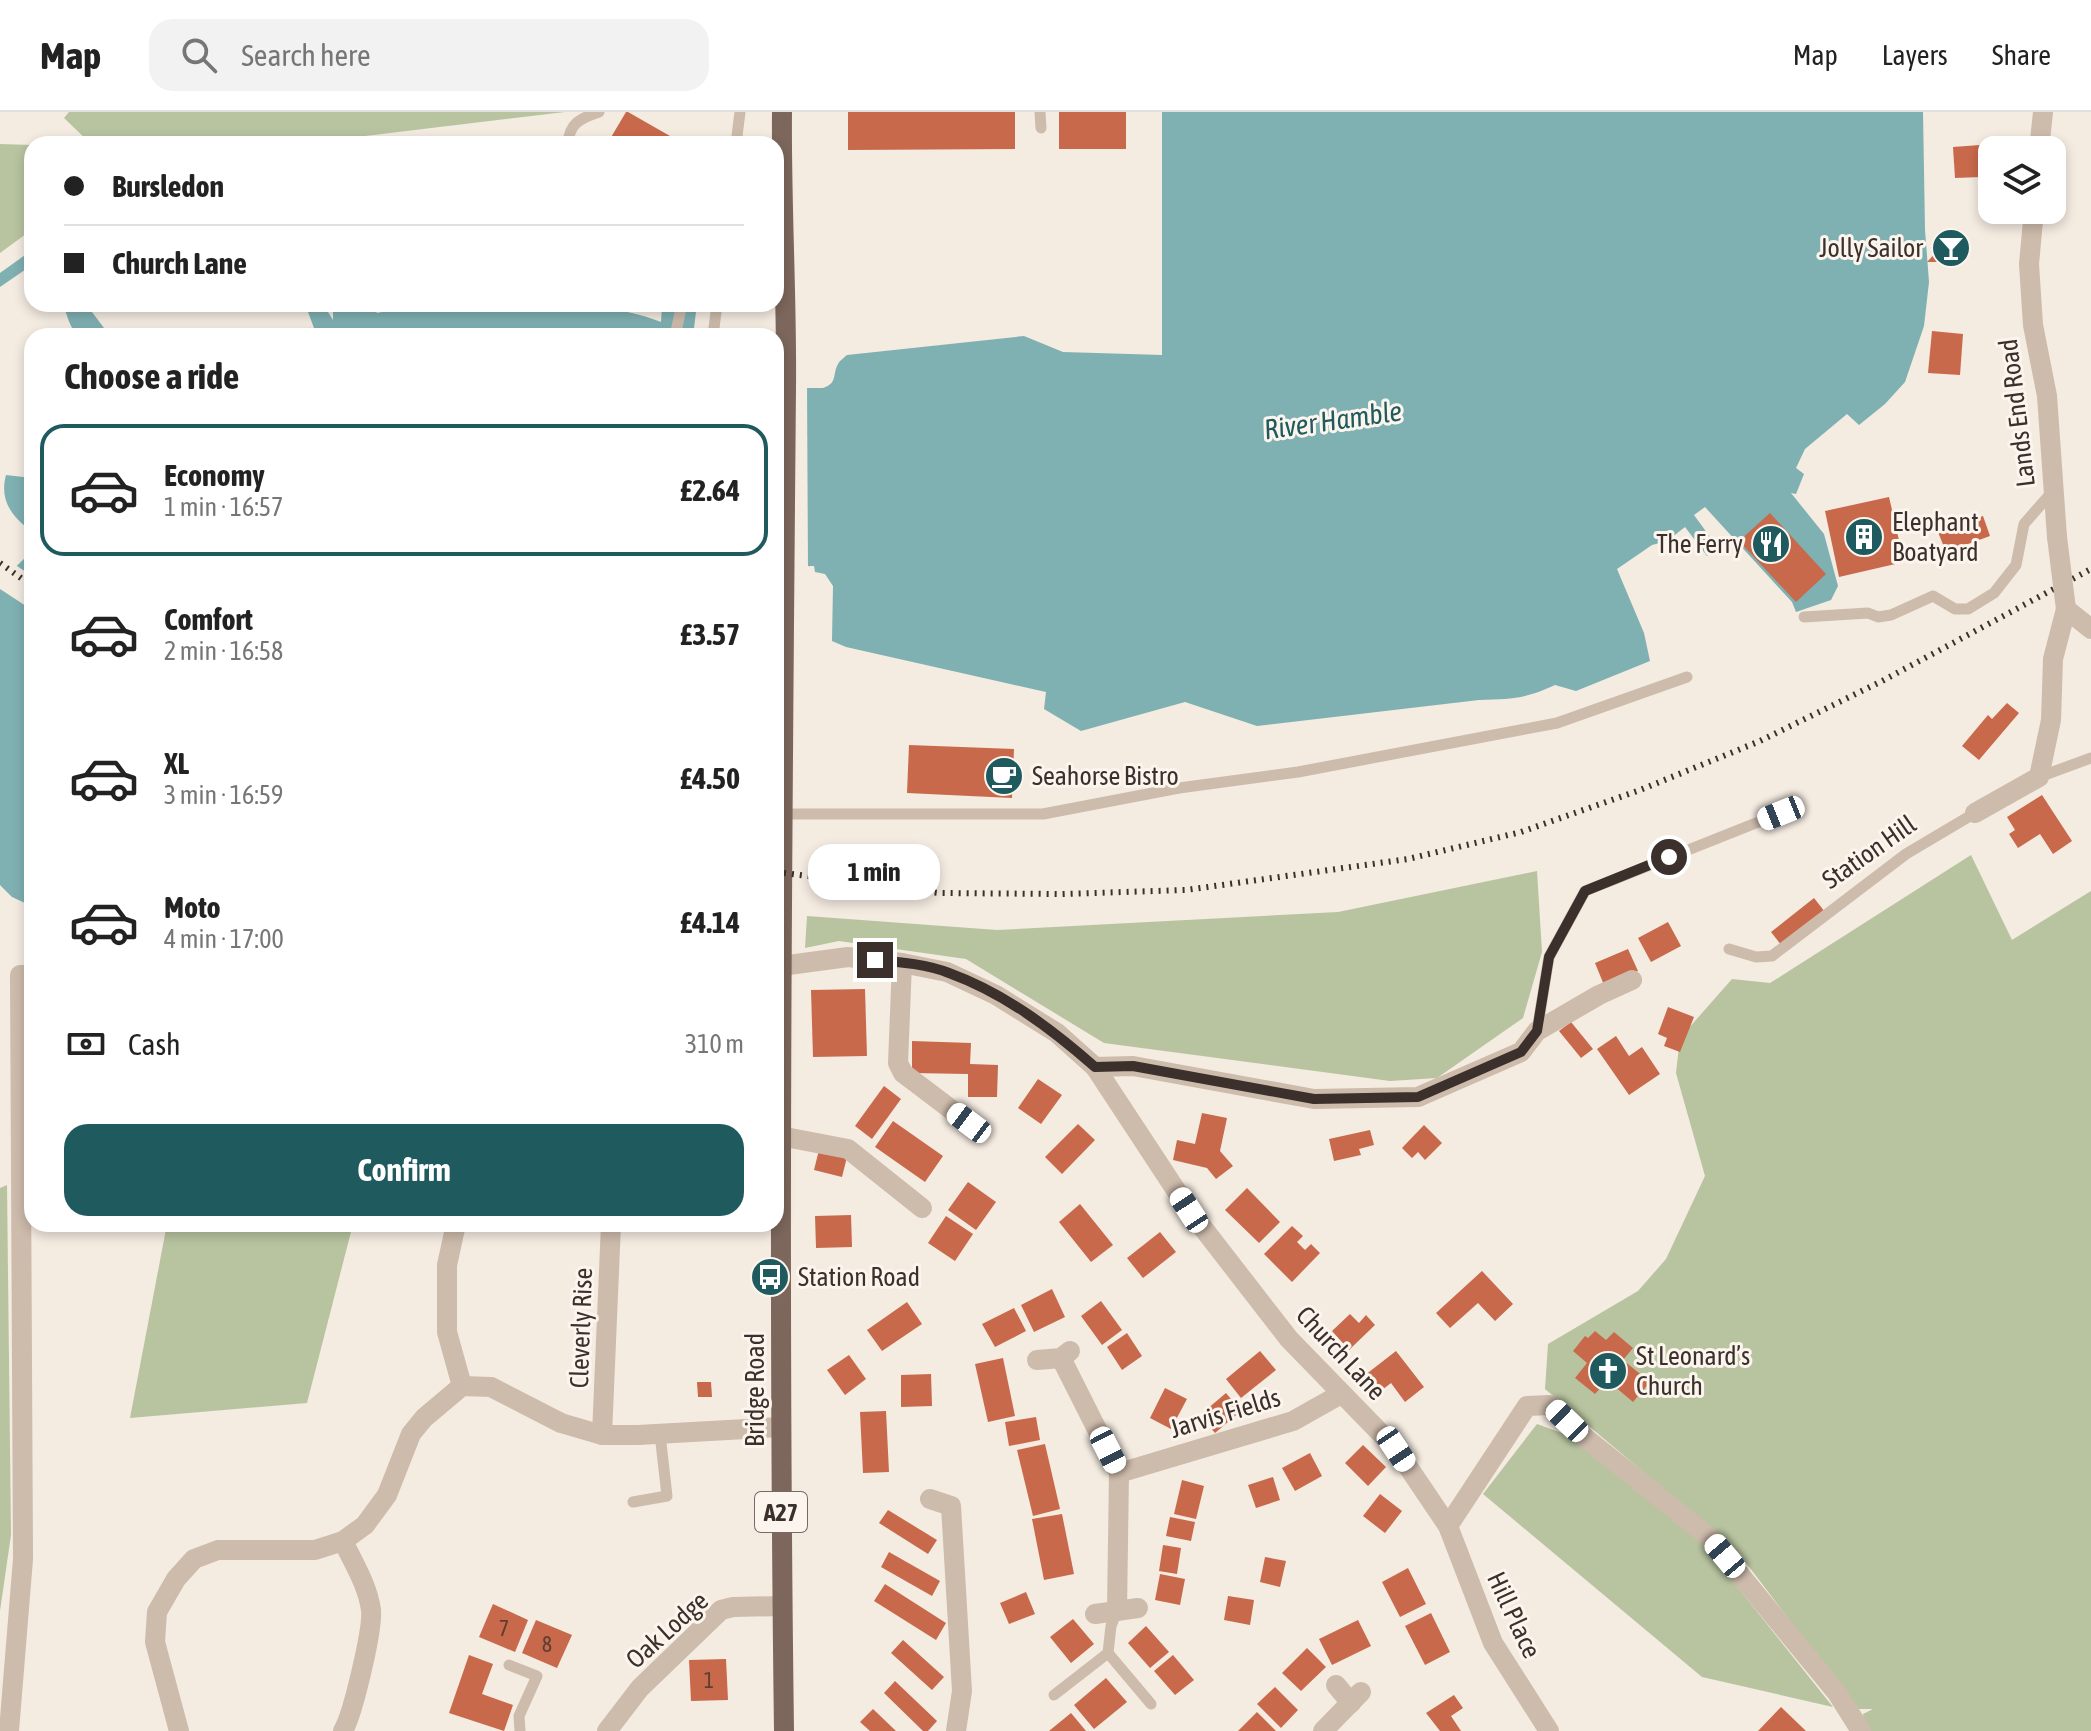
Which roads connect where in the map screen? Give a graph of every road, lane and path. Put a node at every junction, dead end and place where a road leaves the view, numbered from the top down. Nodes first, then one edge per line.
1 (599, 112) edge
2 (740, 112) edge
3 (782, 112) edge
4 (1040, 112) edge
5 (2043, 112) edge
6 (1041, 128) dead end
7 (568, 136) edge
8 (737, 136) edge
9 (782, 136) edge
10 (2040, 136) edge
11 (2033, 224) edge
12 (784, 296) edge
13 (2053, 492) junction
14 (2066, 609) junction
15 (1804, 617) dead end
16 (2091, 629) edge
17 (784, 651) edge
18 (1687, 677) dead end
19 (2091, 758) edge
20 (2039, 777) junction
21 (1781, 813) dead end
22 (1975, 813) joint
23 (784, 814) edge
24 (1729, 949) dead end
25 (902, 963) junction
26 (784, 966) edge
27 (24, 975) edge
28 (1632, 980) dead end
29 (1537, 1031) junction
30 (1095, 1067) junction
31 (969, 1123) dead end
32 (784, 1137) edge
33 (922, 1210) dead end
34 (454, 1232) edge
35 (611, 1232) edge
36 (780, 1232) edge
37 (1037, 1360) dead end
38 (462, 1386) junction
39 (1341, 1394) junction
40 (780, 1427) junction
41 (660, 1434) junction
42 (602, 1435) junction
43 (1119, 1473) junction
44 (930, 1499) dead end
45 (633, 1502) dead end
46 (1448, 1526) junction
47 (343, 1541) junction
48 (782, 1606) junction
49 (1138, 1608) dead end
50 (1117, 1611) junction
51 (1095, 1614) dead end
52 (1108, 1653) junction
53 (509, 1665) dead end
54 (1336, 1685) dead end
55 (1054, 1695) dead end
56 (1151, 1704) dead end
57 (1541, 1728) edge
58 (9, 1731) edge
59 (179, 1731) edge
60 (343, 1731) edge
61 (520, 1731) edge
62 (607, 1731) edge
63 (784, 1731) edge
64 (956, 1731) edge
65 (1323, 1731) edge
66 (1861, 1731) edge

1 - 7 lane
2 - 8 lane
3 - 9 main road, Bridge Road / A27
4 - 6 lane
5 - 10 street
11 - 13 street, Lands End Road
12 - 17 main road, Bridge Road / A27
13 - 14 street, Lands End Road, bridge
13 - 15 lane
14 - 16 street
14 - 20 street
18 - 23 lane
19 - 20 lane, Station Hill
20 - 22 street, Station Hill
21 - 29 lane
22 - 24 lane, Station Hill
25 - 26 street, Church Lane
25 - 30 street, Church Lane
25 - 31 street
27 - 58 street
28 - 29 street
29 - 30 street
30 - 39 street, Church Lane
32 - 33 street
34 - 38 street
35 - 42 street, Cleverly Rise
36 - 40 main road, Bridge Road / A27
37 - 43 street
38 - 42 street, Cleverly Rise
38 - 47 street
39 - 43 street, Jarvis Fields
39 - 46 street, Church Lane
40 - 41 street, Cleverly Rise
40 - 48 main road, Bridge Road / A27
41 - 42 street, Cleverly Rise
41 - 45 lane
43 - 50 street
44 - 64 street
46 - 57 street, Hill Place
46 - 66 street
47 - 59 street
47 - 60 street
48 - 62 street, Oak Lodge
48 - 63 main road, Bridge Road / A27
49 - 50 street
50 - 51 street
50 - 52 lane
52 - 55 lane
52 - 56 lane
53 - 61 lane
54 - 65 street

